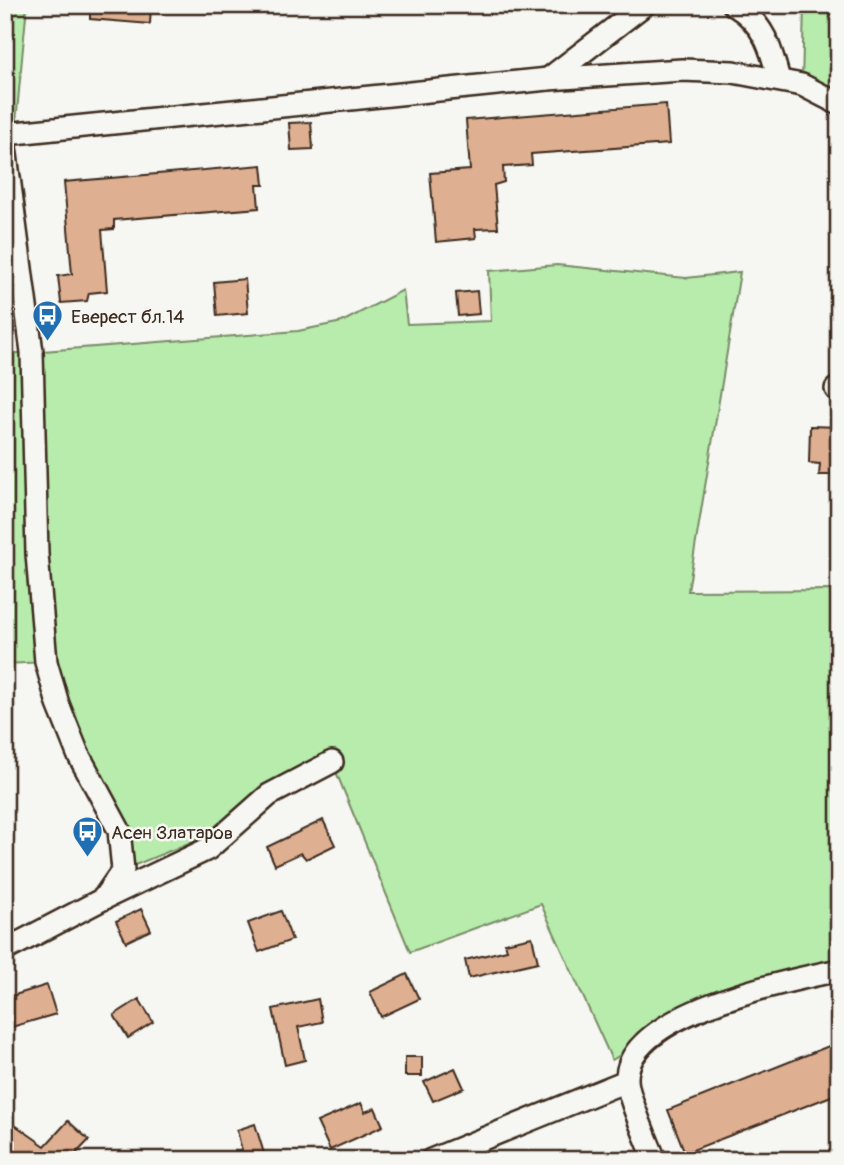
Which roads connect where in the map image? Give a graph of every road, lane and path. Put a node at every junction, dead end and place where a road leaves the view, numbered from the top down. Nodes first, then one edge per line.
1 (644, 5) edge
2 (734, 5) edge
3 (548, 79) junction
4 (779, 80) junction
5 (839, 104) edge
6 (5, 134) edge
7 (5, 146) edge
8 (332, 762) dead end
9 (103, 899) junction
10 (5, 950) edge
11 (839, 970) edge
12 (626, 1081) junction
13 (431, 1160) edge
14 (655, 1160) edge

1 - 3 street
2 - 4 street
3 - 4 street
3 - 6 street
4 - 5 street
7 - 9 street
8 - 9 street
9 - 10 street
11 - 12 street
12 - 13 street
12 - 14 street

